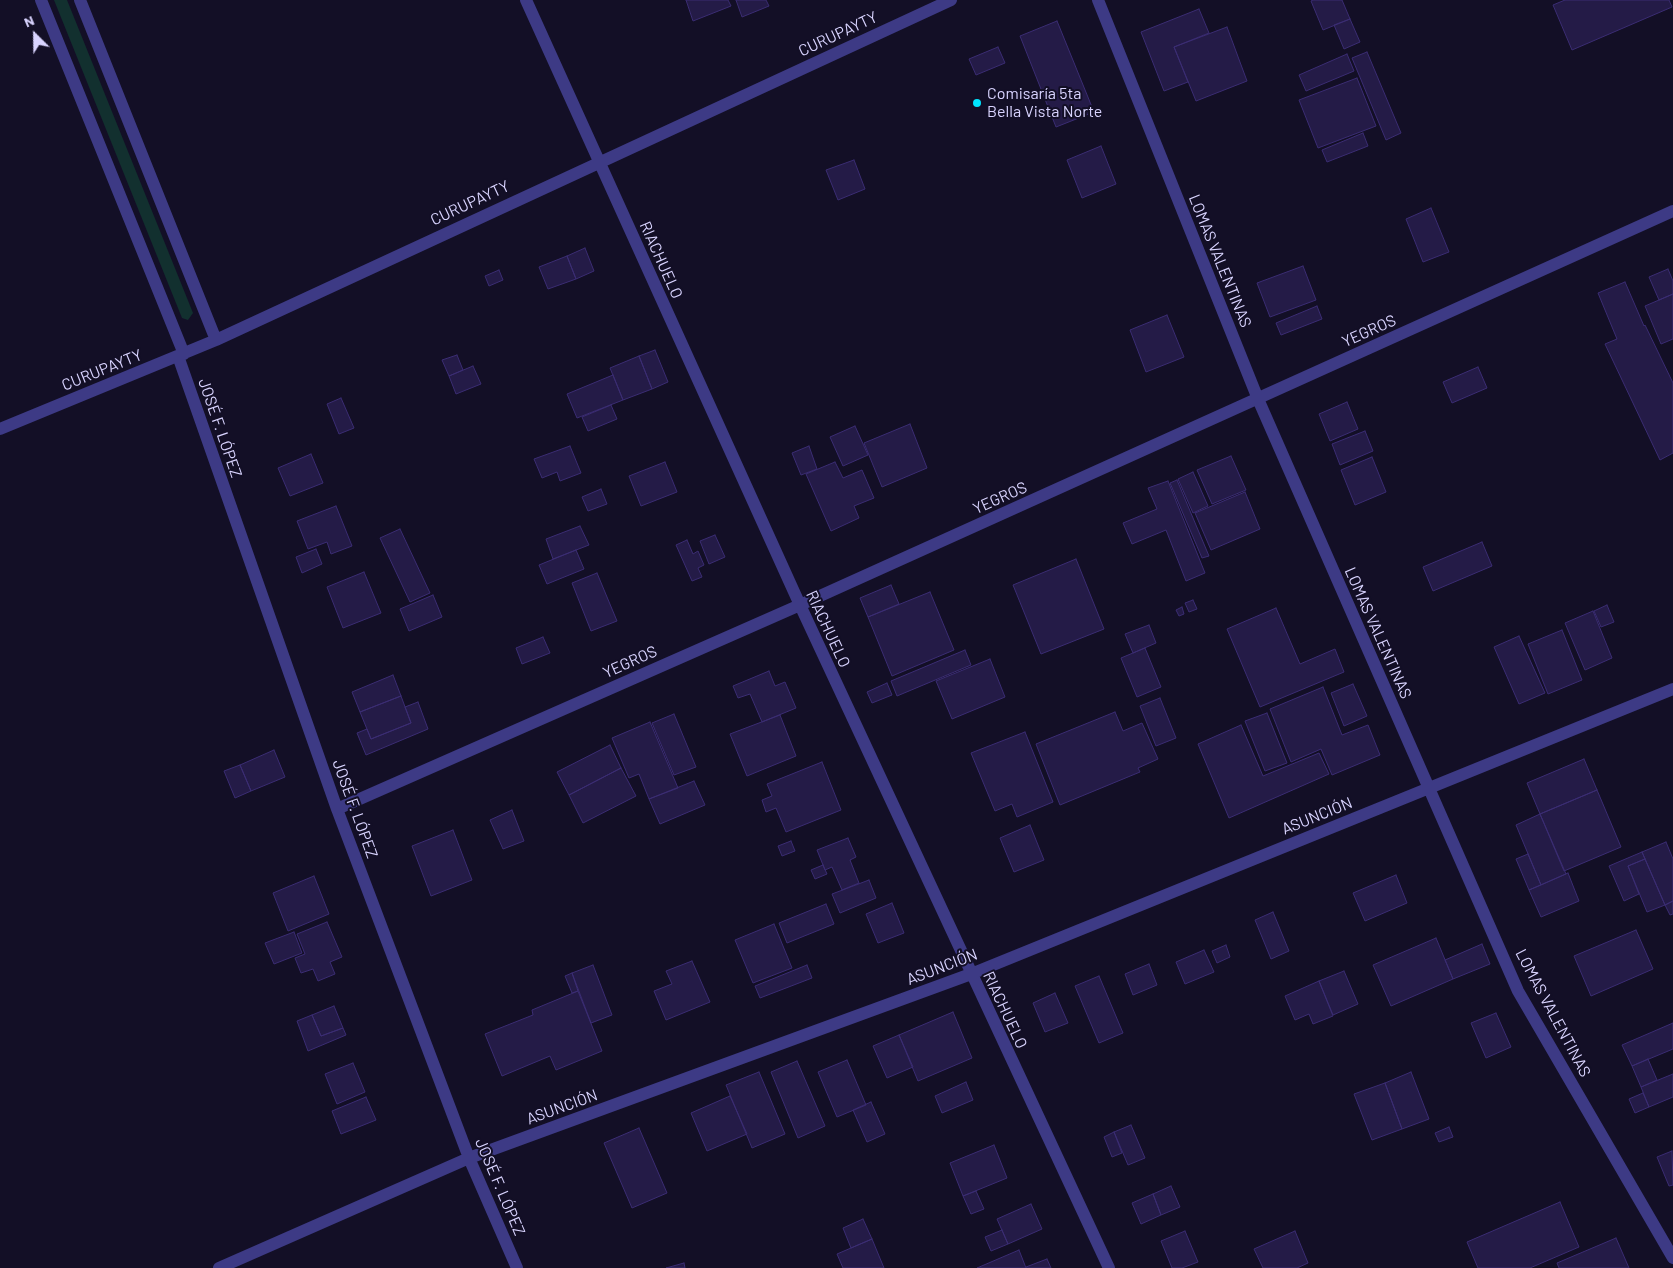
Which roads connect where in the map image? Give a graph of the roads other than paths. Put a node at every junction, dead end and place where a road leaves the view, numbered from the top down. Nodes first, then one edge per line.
1 (41, 0) edge
2 (80, 0) edge
3 (526, 0) edge
4 (951, 0) edge
5 (1098, 0) edge
6 (599, 161) junction
7 (1673, 211) edge
8 (216, 340) junction
9 (181, 355) junction
10 (1258, 399) junction
11 (0, 429) edge
12 (800, 606) junction
13 (1673, 689) edge
14 (1429, 788) junction
15 (337, 809) junction
16 (971, 974) junction
17 (469, 1158) junction
18 (1673, 1258) edge
19 (219, 1268) edge
20 (517, 1268) edge
21 (1109, 1268) edge

1 - 9 street, JOSÉ F. LÓPEZ
2 - 8 street
3 - 6 street, RIACHUELO
4 - 6 street, CURUPAYTY
5 - 10 street, LOMAS VALENTINAS
6 - 8 street, CURUPAYTY
6 - 12 street, RIACHUELO
7 - 10 street, YEGROS
8 - 9 street, CURUPAYTY
9 - 11 street, CURUPAYTY
9 - 15 street, JOSÉ F. LÓPEZ
10 - 12 street, YEGROS
10 - 14 street, LOMAS VALENTINAS
12 - 15 street, YEGROS
12 - 16 street, RIACHUELO
13 - 14 street, ASUNCIÓN
14 - 16 street, ASUNCIÓN
14 - 18 street, LOMAS VALENTINAS
15 - 17 street, JOSÉ F. LÓPEZ
16 - 17 street, ASUNCIÓN
16 - 21 street, RIACHUELO
17 - 19 street, ASUNCIÓN
17 - 20 street, JOSÉ F. LÓPEZ

